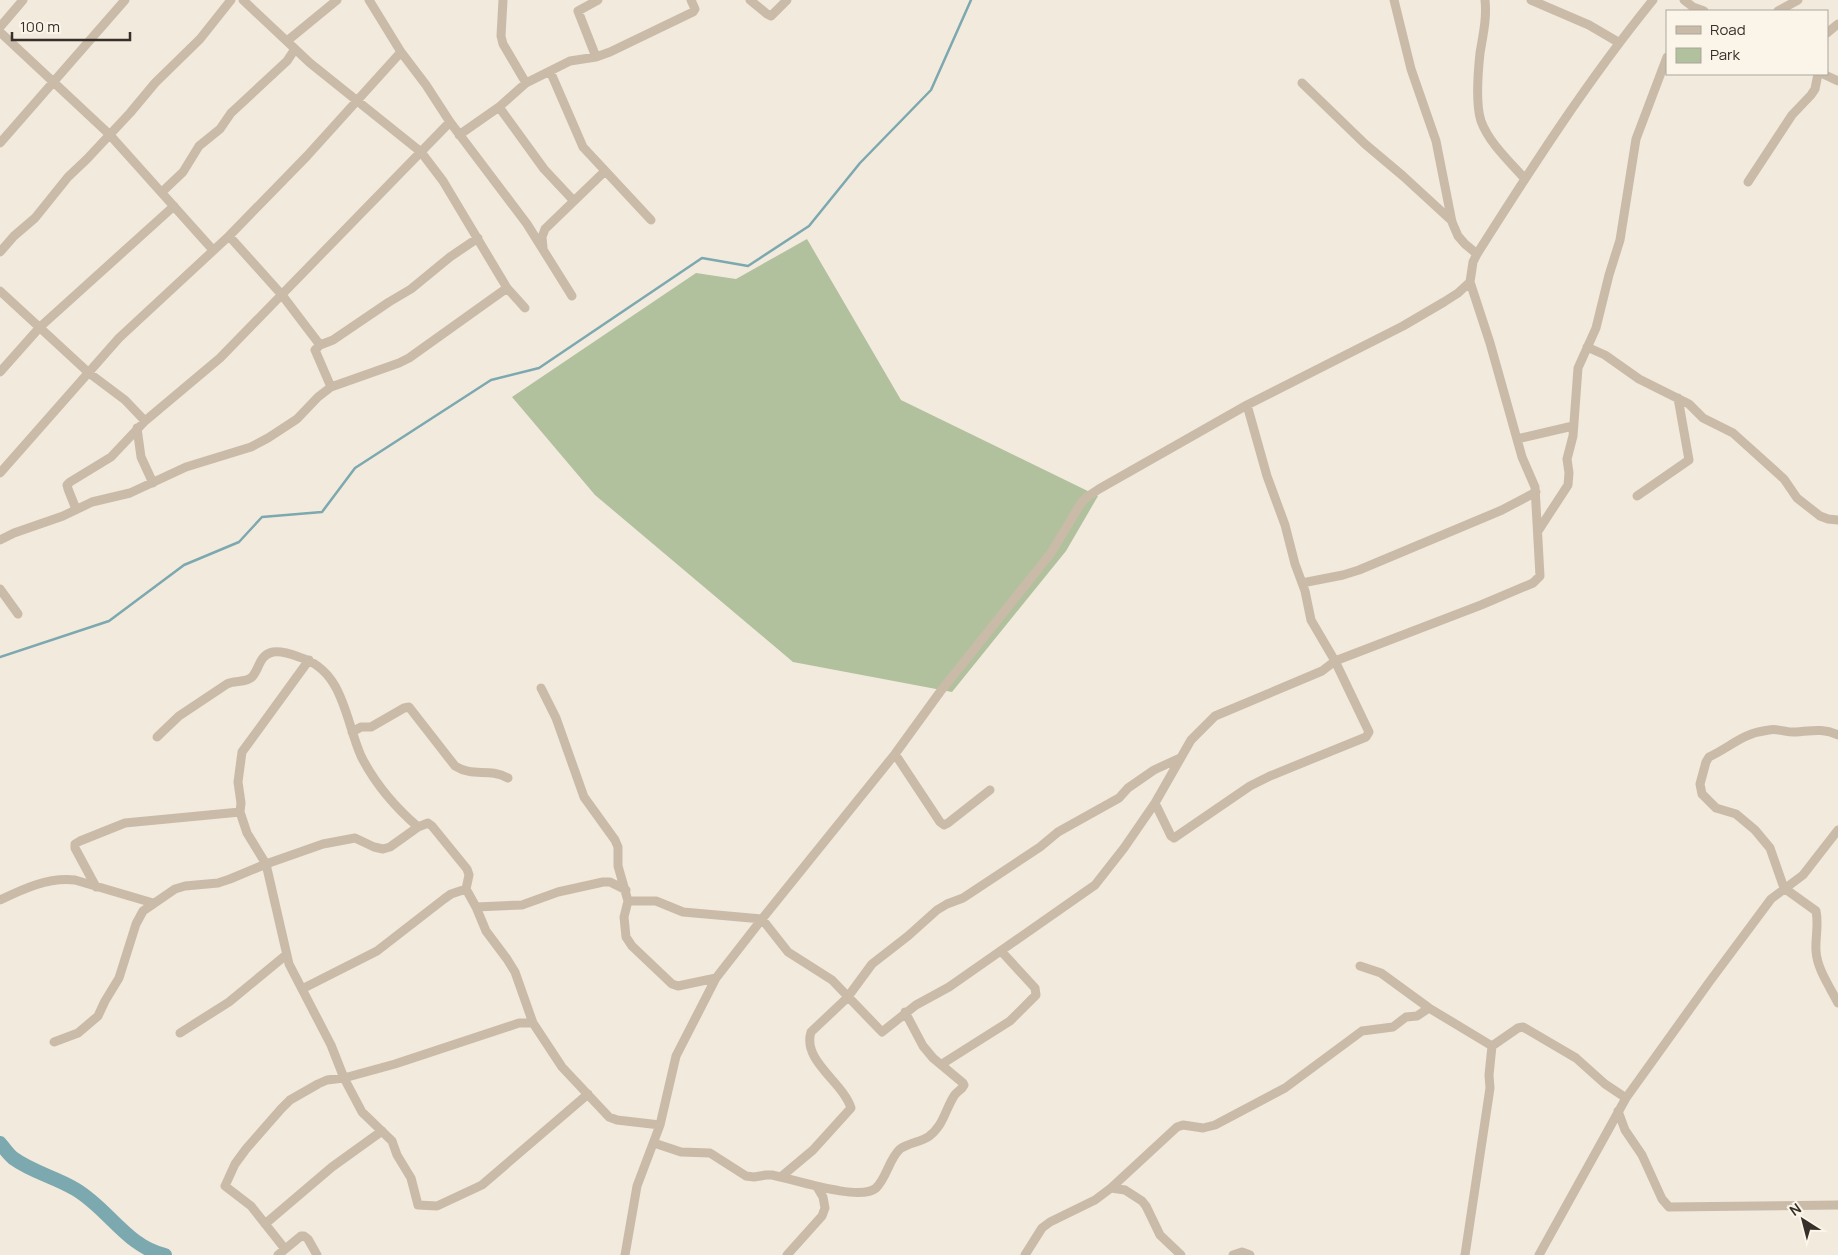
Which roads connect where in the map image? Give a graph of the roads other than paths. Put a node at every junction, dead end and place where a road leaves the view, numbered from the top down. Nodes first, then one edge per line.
1 (23, 0) edge
2 (125, 0) edge
3 (231, 0) edge
4 (243, 0) edge
5 (337, 0) edge
6 (369, 0) edge
7 (502, 0) edge
8 (598, 0) edge
9 (691, 0) edge
10 (750, 0) edge
11 (788, 0) edge
12 (1394, 0) edge
13 (1485, 0) edge
14 (1531, 0) edge
15 (1653, 0) edge
16 (1798, 0) edge
17 (1684, 1) edge
18 (1702, 10) edge
19 (1780, 10) edge
20 (1838, 24) edge
21 (0, 27) edge
22 (0, 32) edge
23 (1828, 32) edge
24 (287, 41) junction
25 (1618, 42) junction
26 (295, 49) junction
27 (401, 52) junction
28 (596, 57) junction
29 (1666, 60) edge
30 (550, 71) junction
31 (1818, 75) edge
32 (1826, 75) edge
33 (1838, 81) edge
34 (52, 82) junction
35 (526, 83) junction
36 (1302, 83) dead end
37 (356, 102) junction
38 (499, 107) junction
39 (450, 122) junction
40 (109, 134) junction
41 (459, 135) junction
42 (0, 143) edge
43 (421, 152) junction
44 (604, 172) junction
45 (1525, 179) junction
46 (1748, 182) dead end
47 (162, 192) junction
48 (573, 200) junction
49 (174, 206) junction
50 (651, 220) dead end
51 (1452, 222) junction
52 (229, 236) junction
53 (478, 238) junction
54 (213, 250) junction
55 (543, 251) junction
56 (0, 252) edge
57 (1477, 254) junction
58 (1470, 282) junction
59 (507, 288) junction
60 (0, 291) edge
61 (282, 295) junction
62 (572, 296) dead end
63 (525, 308) dead end
64 (40, 327) junction
65 (320, 344) junction
66 (1587, 347) junction
67 (0, 372) edge
68 (89, 373) junction
69 (331, 387) junction
70 (1678, 398) junction
71 (1247, 405) junction
72 (145, 421) junction
73 (1573, 426) junction
74 (137, 428) junction
75 (1517, 438) junction
76 (0, 474) edge
77 (153, 483) junction
78 (1536, 492) junction
79 (1636, 496) dead end
80 (76, 510) junction
81 (1838, 520) edge
82 (1537, 531) junction
83 (0, 540) edge
84 (1302, 583) junction
85 (0, 588) edge
86 (18, 614) dead end
87 (309, 660) junction
88 (1335, 662) junction
89 (541, 688) dead end
90 (352, 732) junction
91 (1838, 735) edge
92 (157, 737) dead end
93 (895, 754) junction
94 (1180, 758) junction
95 (508, 778) dead end
96 (990, 790) dead end
97 (1155, 803) junction
98 (240, 812) junction
99 (418, 827) junction
100 (1838, 830) edge
101 (266, 864) junction
102 (96, 887) junction
103 (1784, 888) junction
104 (466, 889) junction
105 (626, 890) junction
106 (0, 900) edge
107 (628, 901) junction
108 (153, 903) junction
109 (476, 907) junction
110 (762, 919) junction
111 (1001, 951) junction
112 (286, 955) junction
113 (1360, 966) dead end
114 (716, 978) junction
115 (302, 989) junction
116 (847, 998) junction
117 (1838, 1002) edge
118 (1429, 1008) junction
119 (905, 1012) junction
120 (533, 1023) junction
121 (180, 1033) dead end
122 (54, 1042) dead end
123 (1492, 1046) junction
124 (942, 1064) junction
125 (344, 1078) junction
126 (588, 1094) junction
127 (1626, 1098) junction
128 (1618, 1111) junction
129 (660, 1125) junction
130 (382, 1131) junction
131 (654, 1143) junction
132 (782, 1176) junction
133 (817, 1187) junction
134 (1111, 1188) junction
135 (1838, 1205) edge
136 (265, 1224) junction
137 (281, 1252) edge
138 (317, 1255) edge
139 (624, 1255) edge
140 (787, 1255) edge
141 (1025, 1255) edge
142 (1181, 1255) edge
143 (1233, 1255) edge
144 (1250, 1255) edge
145 (1465, 1255) edge
146 (1539, 1255) edge

1 - 21 street
2 - 34 street
3 - 40 street
4 - 24 street
5 - 24 street
6 - 27 street
7 - 35 street
8 - 28 street
9 - 28 street
10 - 11 street
12 - 51 street
13 - 45 street
14 - 25 street
15 - 25 street
16 - 19 street
17 - 18 street
20 - 23 street
22 - 34 street
24 - 26 street
25 - 45 street
26 - 37 street
26 - 47 street
27 - 37 street
27 - 39 street
28 - 30 street
29 - 66 street
30 - 35 street
30 - 44 street
31 - 46 street
32 - 33 street
34 - 40 street
34 - 42 street
35 - 38 street
36 - 51 street
37 - 43 street
37 - 52 street
38 - 41 street
38 - 48 street
39 - 41 street
39 - 43 street
40 - 47 street
40 - 56 street
41 - 55 street
43 - 53 street
43 - 61 street
44 - 48 street
44 - 50 street
45 - 57 street
47 - 49 street
48 - 55 street
49 - 54 street
49 - 64 street
51 - 57 street
52 - 54 street
52 - 61 street
53 - 59 street
53 - 65 street
54 - 68 street
55 - 62 street
57 - 58 street
58 - 71 street
58 - 75 street
59 - 63 street
59 - 69 street
60 - 64 street
61 - 65 street
61 - 72 street
64 - 67 street
64 - 68 street
65 - 69 street
66 - 70 street
66 - 73 street
68 - 72 street
68 - 76 street
69 - 77 street
70 - 79 street
70 - 81 street
71 - 84 street
71 - 93 street
72 - 74 street
73 - 75 street
73 - 82 street
74 - 77 street
74 - 80 street
75 - 78 street
77 - 80 street
78 - 82 street
78 - 84 street
80 - 83 street
82 - 88 street
84 - 88 street
85 - 86 street
87 - 90 street
87 - 92 street
87 - 98 street
88 - 94 street
88 - 97 street
89 - 105 street
90 - 95 street
90 - 99 street
91 - 103 street
93 - 96 street
93 - 110 street
94 - 97 street
94 - 116 street
97 - 111 street
98 - 101 street
98 - 102 street
99 - 101 street
99 - 104 street
100 - 103 street
101 - 108 street
101 - 112 street
102 - 106 street
102 - 108 street
103 - 117 street
103 - 127 street
104 - 109 street
104 - 115 street
105 - 107 street
105 - 109 street
107 - 110 street
107 - 114 street
108 - 122 street
109 - 120 street
110 - 114 street
110 - 116 street
111 - 119 street
111 - 124 street
112 - 115 street
112 - 121 street
113 - 118 street
114 - 129 street
115 - 125 street
116 - 119 street
116 - 132 street
118 - 123 street
118 - 134 street
119 - 124 street
120 - 125 street
120 - 126 street
123 - 127 street
123 - 145 street
124 - 133 street
125 - 130 street
125 - 136 street
126 - 129 street
126 - 130 street
127 - 128 street
128 - 135 street
128 - 146 street
129 - 131 street
130 - 136 street
131 - 132 street
131 - 139 street
132 - 133 street
133 - 140 street
134 - 141 street
134 - 142 street
136 - 137 street
137 - 138 street
143 - 144 street

